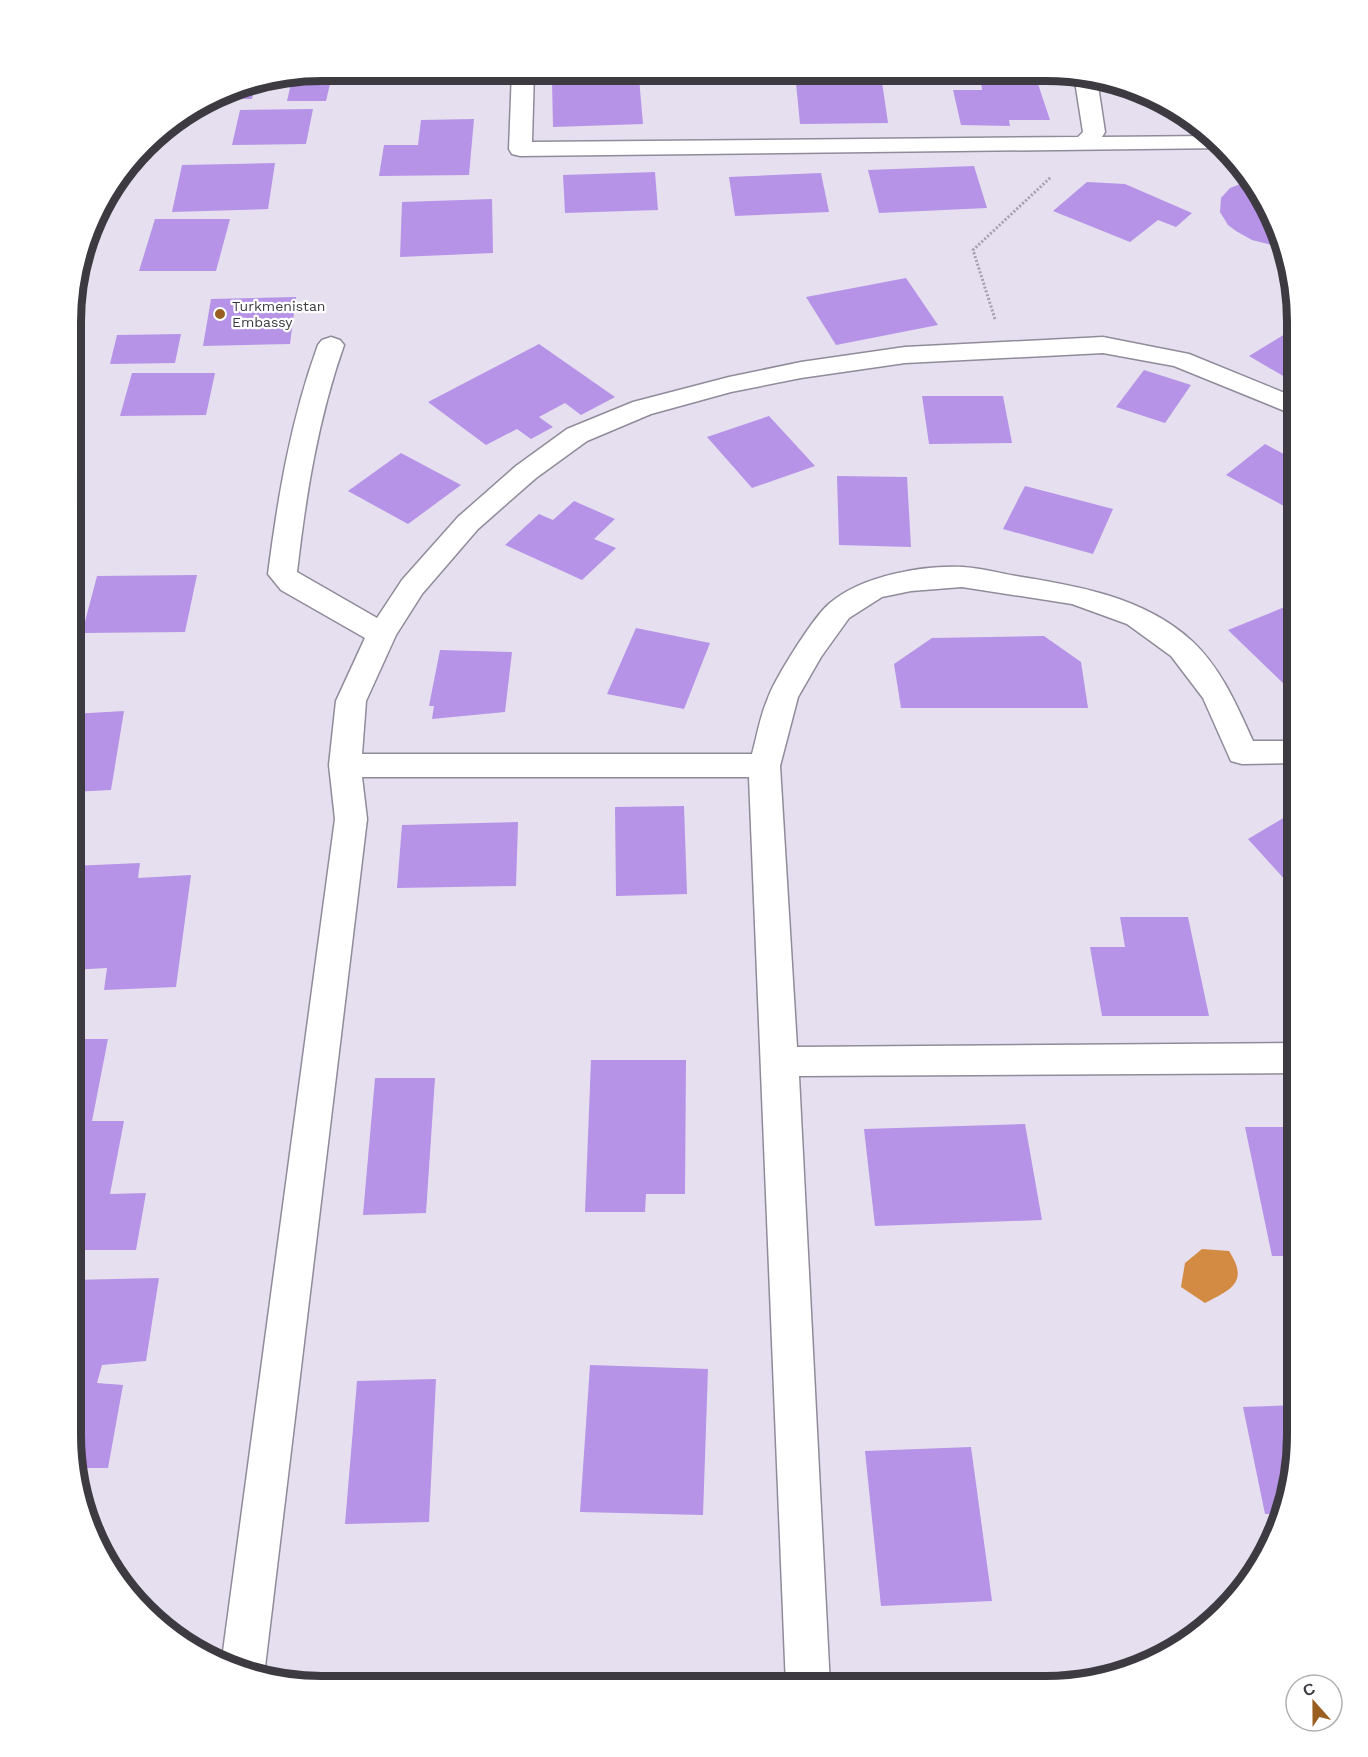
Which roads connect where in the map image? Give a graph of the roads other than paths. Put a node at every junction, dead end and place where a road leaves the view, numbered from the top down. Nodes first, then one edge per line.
1 (523, 81) edge
2 (1087, 85) edge
3 (1086, 143) junction
4 (1207, 143) edge
5 (331, 345) dead end
6 (1287, 403) edge
7 (382, 634) junction
8 (1287, 753) edge
9 (345, 765) junction
10 (764, 766) junction
11 (1287, 1058) edge
12 (780, 1062) junction
13 (244, 1663) edge
14 (808, 1676) edge

1 - 3 street
2 - 3 street
3 - 4 street
5 - 7 street
6 - 7 street
7 - 9 street
8 - 10 street
9 - 10 street
9 - 13 street
10 - 12 street
11 - 12 street
12 - 14 street

